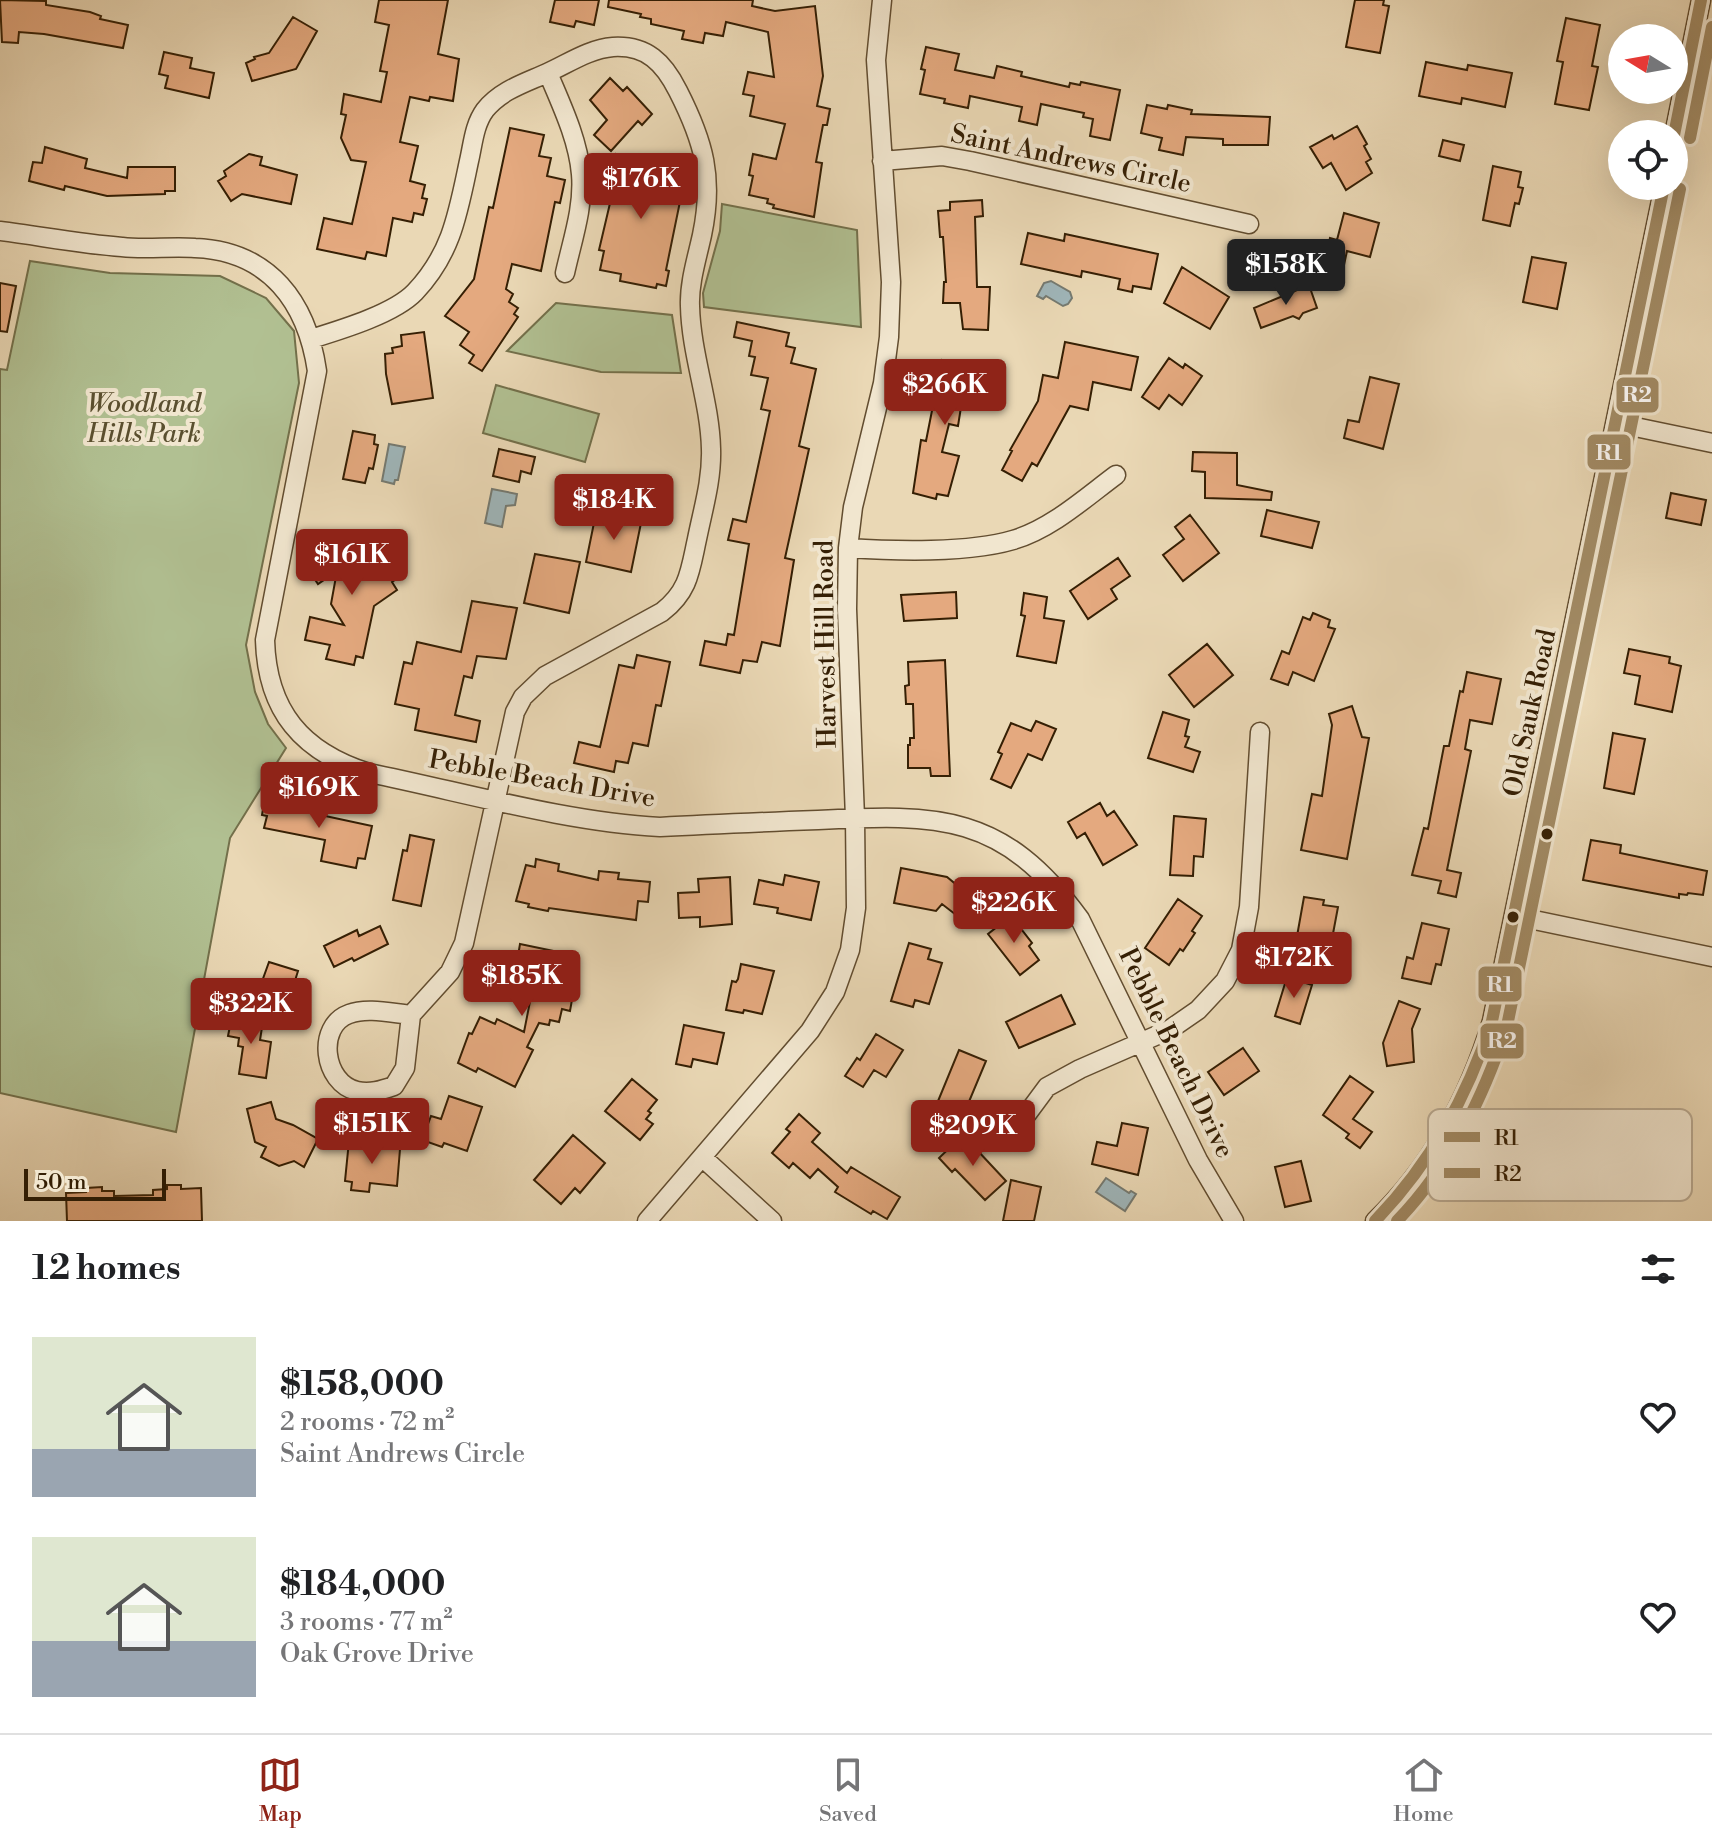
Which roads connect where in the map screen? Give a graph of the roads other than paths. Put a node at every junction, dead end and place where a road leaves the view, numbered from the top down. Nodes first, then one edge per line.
1 (882, 0) edge
2 (1701, 0) edge
3 (548, 73) junction
4 (1677, 120) edge
5 (882, 161) junction
6 (1661, 200) edge
7 (1249, 224) dead end
8 (0, 231) edge
9 (565, 273) dead end
10 (311, 339) junction
11 (1616, 423) junction
12 (1712, 443) edge
13 (1116, 475) dead end
14 (848, 548) junction
15 (1260, 732) dead end
16 (497, 800) junction
17 (855, 818) junction
18 (1515, 916) junction
19 (1712, 957) edge
20 (411, 1015) junction
21 (1141, 1043) junction
22 (1457, 1109) edge
23 (1027, 1114) dead end
24 (702, 1157) junction
25 (1428, 1158) edge
26 (647, 1221) edge
27 (772, 1221) edge
28 (1234, 1221) edge
29 (1375, 1221) edge

1 - 5 street, Harvest Hill Road
2 - 4 street
3 - 9 street
3 - 10 street
3 - 16 street
5 - 7 street, Saint Andrews Circle
5 - 14 street, Harvest Hill Road
6 - 11 street, Old Sauk Road
8 - 10 street, Pebble Beach Drive
10 - 16 street, Pebble Beach Drive
11 - 12 street
11 - 18 street, Old Sauk Road
13 - 14 street
14 - 17 street, Harvest Hill Road
15 - 21 street
16 - 17 street, Pebble Beach Drive
16 - 20 street
17 - 21 street, Pebble Beach Drive
17 - 24 street, Harvest Hill Road
18 - 19 street
18 - 22 street, Old Sauk Road
20 - 20 street
21 - 23 street
21 - 28 street, Pebble Beach Drive
24 - 26 street, Harvest Hill Road
24 - 27 street
25 - 29 street, Old Sauk Road

